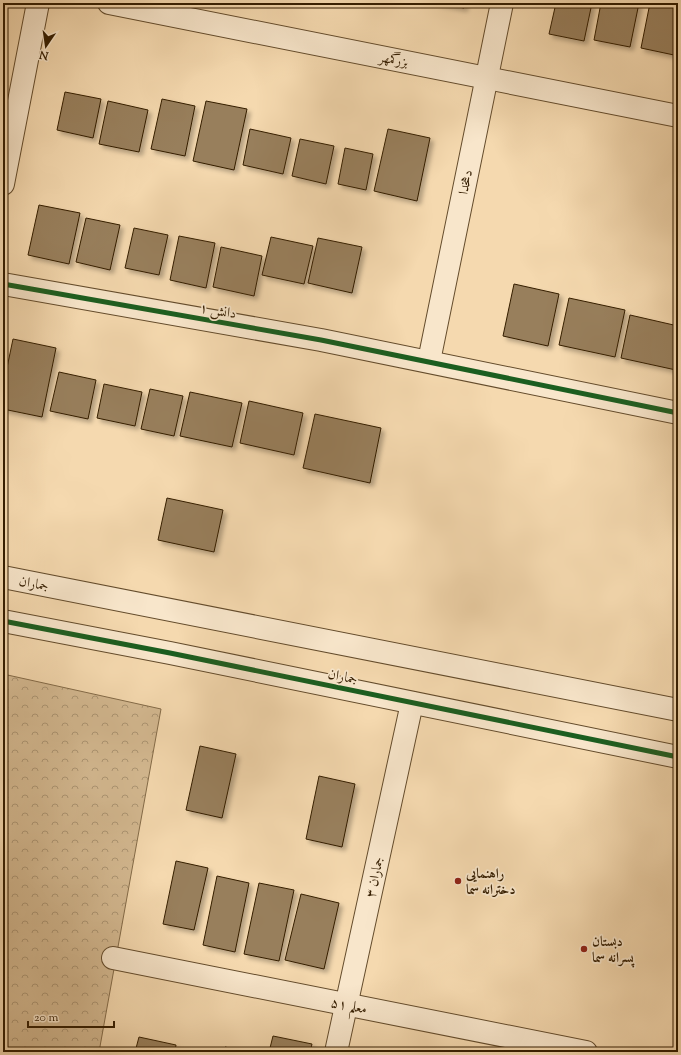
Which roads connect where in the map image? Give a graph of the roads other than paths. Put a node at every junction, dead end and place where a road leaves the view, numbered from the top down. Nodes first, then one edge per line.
1 (38, 3) edge
2 (109, 3) edge
3 (502, 3) edge
4 (487, 77) junction
5 (678, 116) edge
6 (3, 184) edge
7 (3, 284) edge
8 (429, 361) junction
9 (678, 413) edge
10 (3, 577) edge
11 (3, 621) edge
12 (412, 703) junction
13 (678, 710) edge
14 (678, 757) edge
15 (113, 958) dead end
16 (346, 1004) junction
17 (336, 1052) edge
18 (586, 1052) edge

1 - 6 street
2 - 4 street, بزرگمهر
3 - 4 street, دهخدا
4 - 5 street, بزرگمهر
4 - 8 street, دهخدا
7 - 8 street, دانش ۱
8 - 9 street, دانش ۱
10 - 13 street, جماران
11 - 12 street, جماران
12 - 14 street, جماران
12 - 16 street, جماران ۳
15 - 16 street, معلم ۵۱
16 - 17 street, جماران ۳
16 - 18 street, معلم ۵۱

